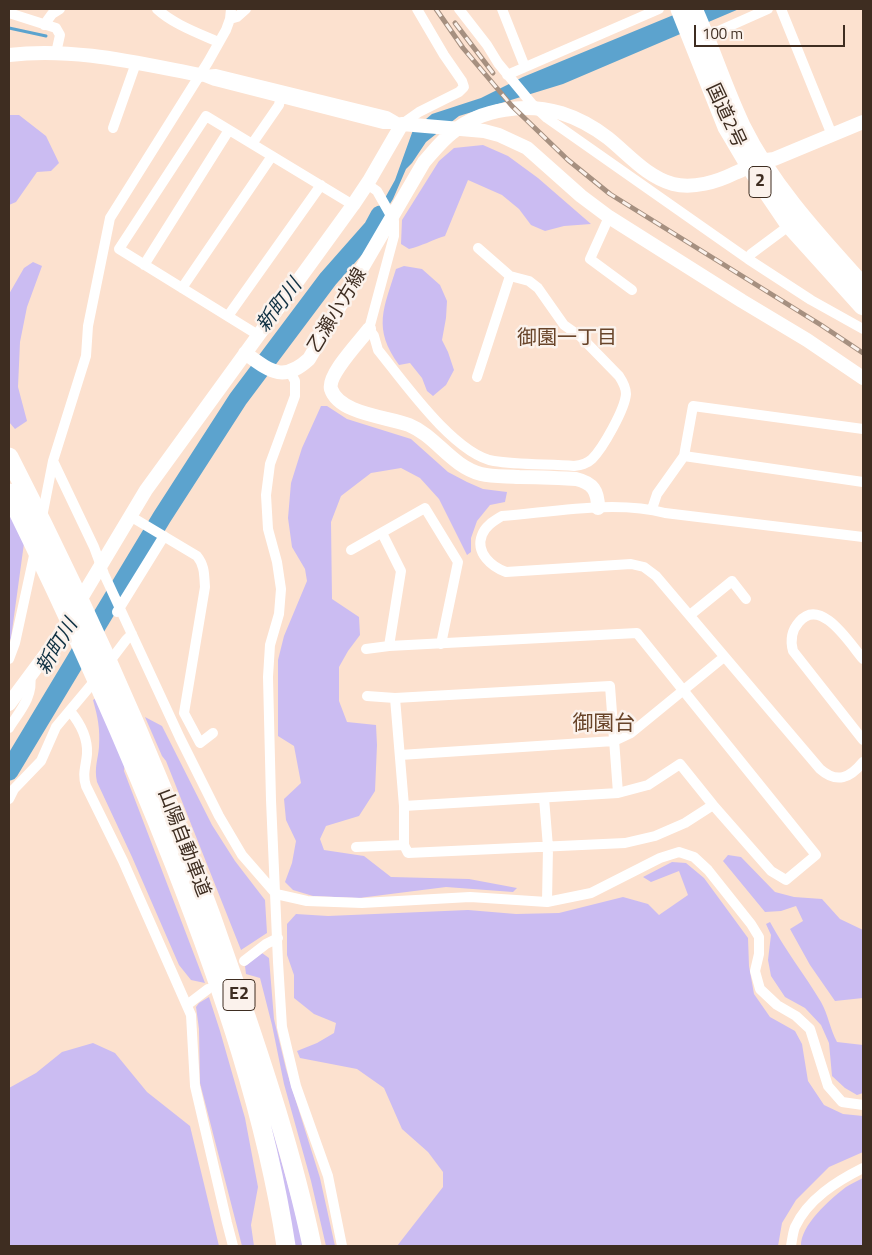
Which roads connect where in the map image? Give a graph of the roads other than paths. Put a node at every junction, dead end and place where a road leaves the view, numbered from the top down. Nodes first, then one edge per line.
1 (60, 9) edge
2 (157, 9) edge
3 (246, 9) edge
4 (417, 9) edge
5 (459, 9) edge
6 (502, 9) edge
7 (659, 9) edge
8 (680, 9) edge
9 (693, 9) edge
10 (768, 9) edge
11 (781, 9) edge
12 (9, 13) edge
13 (231, 14) edge
14 (44, 25) junction
15 (699, 35) junction
16 (218, 42) junction
17 (56, 53) junction
18 (9, 55) edge
19 (136, 63) junction
20 (525, 67) junction
21 (200, 75) junction
22 (509, 78) junction
23 (280, 99) junction
24 (863, 122) edge
25 (408, 125) junction
26 (113, 128) dead end
27 (230, 130) junction
28 (832, 135) junction
29 (252, 144) junction
30 (272, 156) junction
31 (755, 163) junction
32 (321, 185) junction
33 (370, 186) junction
34 (353, 204) junction
35 (609, 216) junction
36 (790, 225) junction
37 (478, 248) dead end
38 (748, 259) junction
39 (144, 265) junction
40 (510, 276) junction
41 (863, 287) edge
42 (182, 288) junction
43 (632, 290) dead end
44 (863, 306) edge
45 (228, 316) junction
46 (848, 321) junction
47 (369, 329) junction
48 (863, 329) edge
49 (258, 335) junction
50 (248, 355) junction
51 (290, 372) junction
52 (477, 377) dead end
53 (863, 378) edge
54 (863, 430) edge
55 (684, 456) junction
56 (9, 457) edge
57 (53, 461) junction
58 (863, 482) edge
59 (9, 492) edge
60 (598, 508) junction
61 (652, 509) junction
62 (133, 518) junction
63 (382, 533) junction
64 (163, 536) junction
65 (863, 537) edge
66 (351, 550) dead end
67 (102, 570) junction
68 (746, 599) dead end
69 (118, 609) junction
70 (690, 616) junction
71 (132, 634) junction
72 (441, 644) junction
73 (389, 646) junction
74 (366, 649) dead end
75 (724, 656) junction
76 (9, 659) edge
77 (863, 659) edge
78 (30, 676) junction
79 (684, 691) junction
80 (367, 696) dead end
81 (396, 698) junction
82 (9, 704) edge
83 (70, 711) junction
84 (9, 728) edge
85 (213, 733) dead end
86 (863, 740) edge
87 (614, 741) junction
88 (139, 754) junction
89 (400, 755) junction
90 (863, 762) edge
91 (618, 793) junction
92 (544, 798) junction
93 (9, 799) edge
94 (713, 805) junction
95 (404, 806) junction
96 (404, 845) junction
97 (356, 847) dead end
98 (548, 847) junction
99 (276, 894) junction
100 (547, 902) junction
101 (278, 938) junction
102 (244, 961) dead end
103 (208, 989) dead end
104 (186, 1005) junction
105 (863, 1106) edge
106 (863, 1168) edge
107 (233, 1246) edge
108 (286, 1246) edge
109 (312, 1246) edge
110 (342, 1246) edge
111 (791, 1246) edge

1 - 14 street
2 - 16 street
3 - 13 street
4 - 25 street
5 - 22 street
6 - 20 street
7 - 20 street
8 - 15 highway, 国道2号 / 2
9 - 15 highway, 国道2号 / 2
10 - 15 street
11 - 28 street
12 - 14 street
13 - 16 street
14 - 17 street
15 - 31 highway, 国道2号 / 2
16 - 21 street
17 - 18 street
17 - 19 street
19 - 21 street
19 - 26 street
20 - 22 street
21 - 23 street
21 - 25 street
21 - 57 street
22 - 38 street
23 - 25 street
23 - 29 street
24 - 28 street, 乙瀬小方線
25 - 33 street
25 - 35 street
27 - 29 street
27 - 39 street
27 - 39 street
28 - 31 street, 乙瀬小方線
29 - 30 street
30 - 32 street
30 - 42 street
31 - 36 highway, 国道2号 / 2
31 - 41 highway, 国道2号 / 2
31 - 51 street, 乙瀬小方線
32 - 34 street
32 - 45 street
33 - 34 street
33 - 47 street
34 - 49 street
35 - 43 street
35 - 53 street
36 - 38 street
36 - 44 highway, 国道2号 / 2
37 - 40 street
38 - 46 street
39 - 42 street
40 - 47 street
40 - 52 street
42 - 45 street
44 - 46 street
45 - 49 street
46 - 48 street
47 - 60 street
49 - 50 street
50 - 51 street
50 - 62 street
51 - 99 street
54 - 55 street
55 - 58 street
55 - 61 street
56 - 88 highway, 山陽自動車道 / E2
57 - 67 street
57 - 76 street
59 - 88 highway, 山陽自動車道 / E2
60 - 61 street
60 - 70 street
61 - 65 street
62 - 64 street
62 - 67 street
63 - 66 street
63 - 72 street
63 - 73 street
64 - 69 street
64 - 85 street
67 - 69 street
67 - 78 street
68 - 70 street
69 - 71 street
70 - 75 street
71 - 83 street
71 - 99 street
72 - 73 street
72 - 79 street
73 - 74 street
75 - 79 street
75 - 90 street
77 - 86 street
78 - 82 street
78 - 84 street
79 - 87 street
79 - 94 street
80 - 81 street
81 - 87 street
81 - 89 street
83 - 93 street
83 - 104 street
87 - 89 street
87 - 91 street
88 - 108 highway, 山陽自動車道 / E2
88 - 109 highway, 山陽自動車道 / E2
89 - 95 street
91 - 92 street
91 - 94 street
92 - 95 street
92 - 98 street
94 - 98 street
95 - 96 street
96 - 97 street
96 - 98 street
98 - 100 street
99 - 100 street
99 - 101 street
100 - 105 street
101 - 102 street
101 - 110 street
103 - 104 street
104 - 107 street
106 - 111 street

